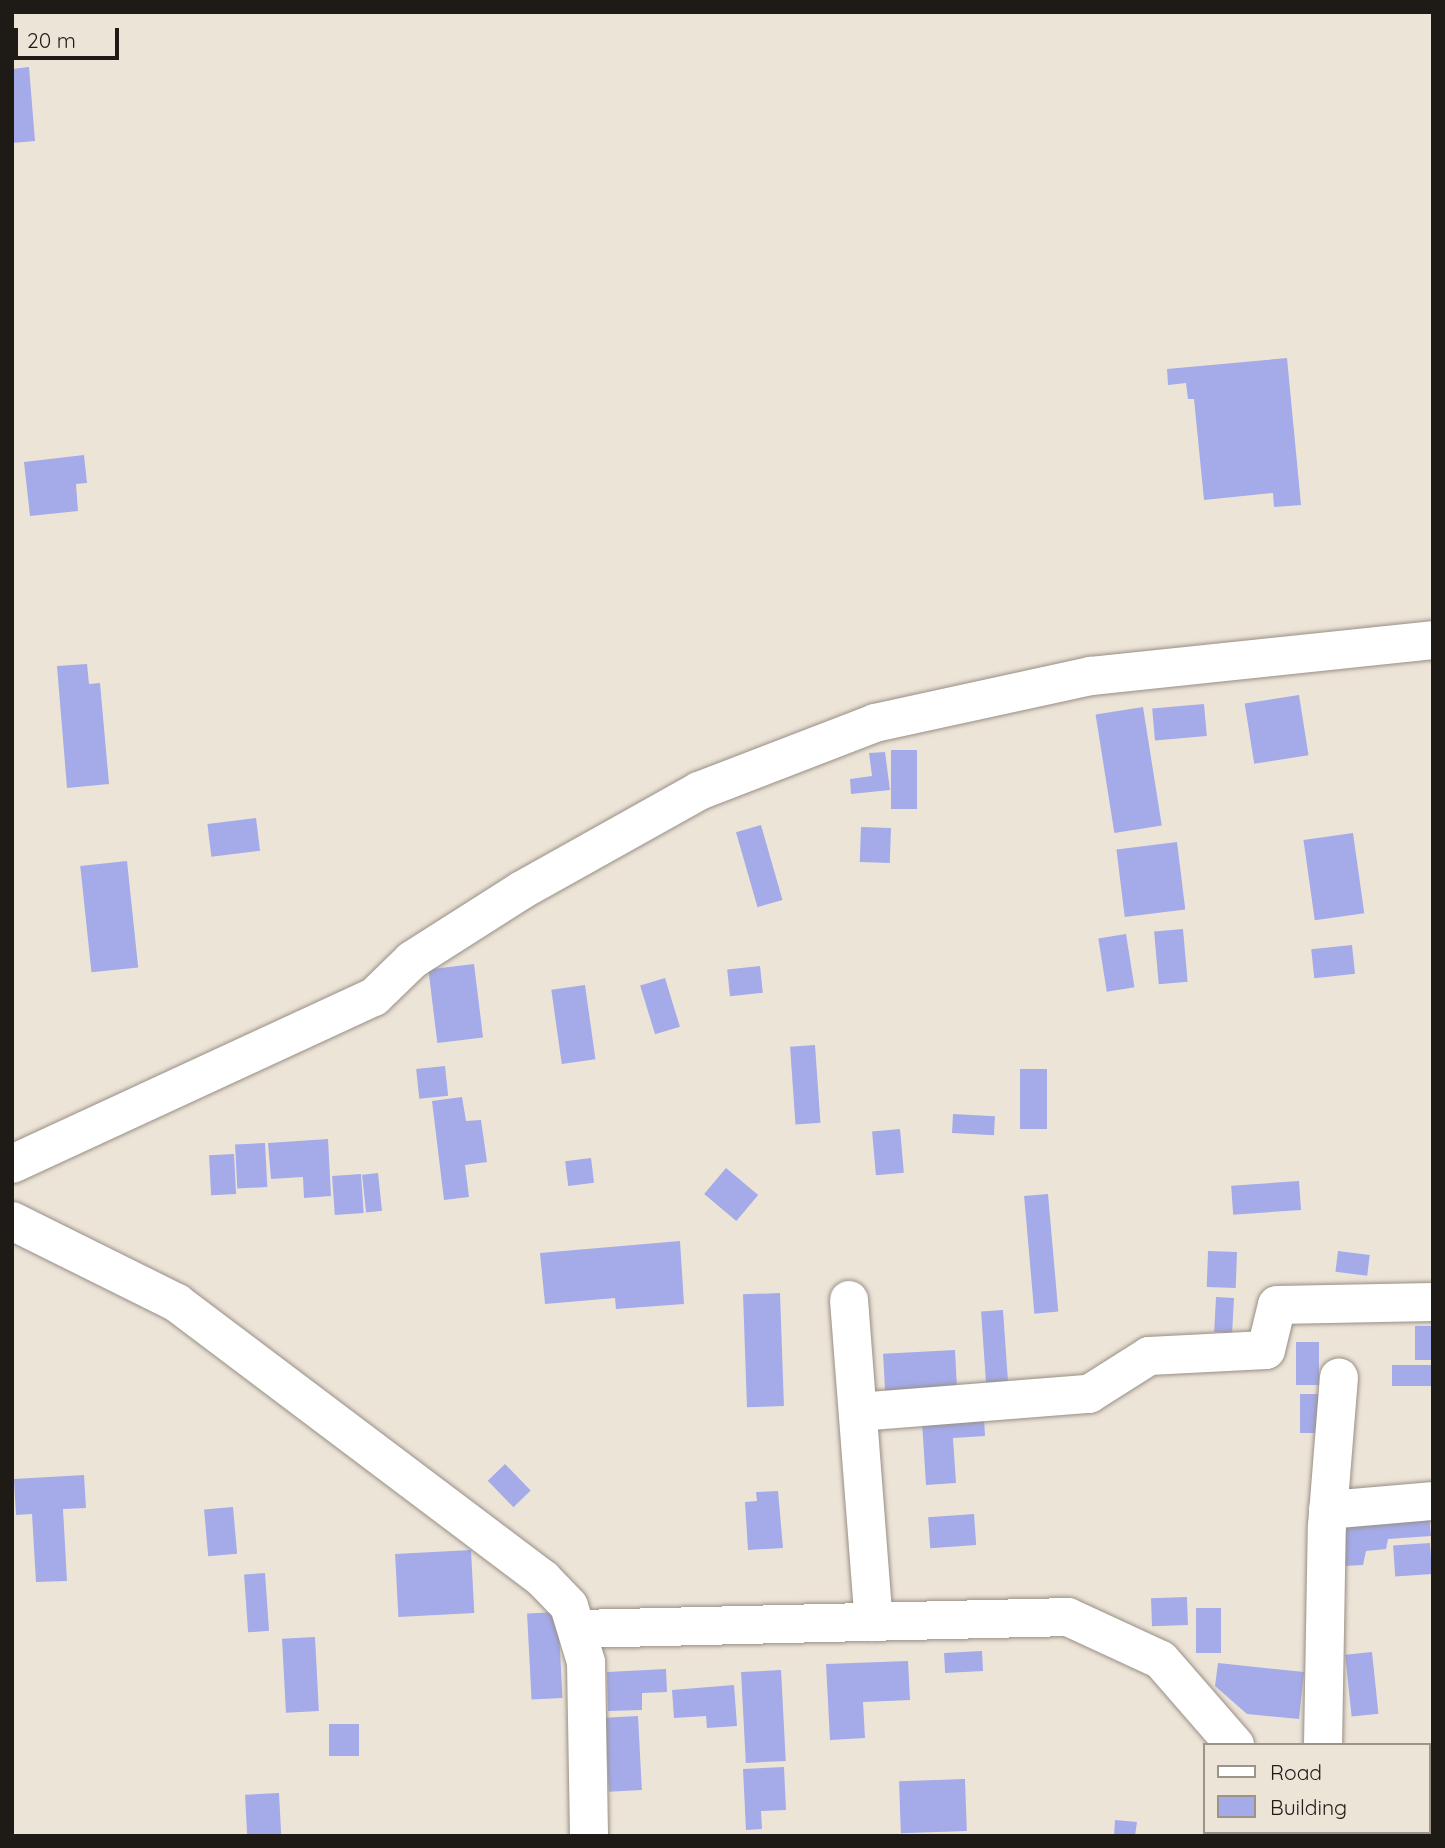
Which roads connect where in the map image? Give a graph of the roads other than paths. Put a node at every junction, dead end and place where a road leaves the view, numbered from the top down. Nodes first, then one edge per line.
1 (1433, 640) edge
2 (12, 1164) edge
3 (12, 1221) edge
4 (849, 1300) dead end
5 (1433, 1302) edge
6 (1339, 1377) dead end
7 (858, 1412) junction
8 (1433, 1502) edge
9 (1328, 1510) junction
10 (874, 1622) junction
11 (579, 1629) junction
12 (1233, 1743) edge
13 (1323, 1743) edge
14 (589, 1836) edge

1 - 2 street
3 - 11 street
4 - 7 street
5 - 7 street
6 - 9 street
7 - 10 street
8 - 9 street
9 - 13 street
10 - 11 street
10 - 12 street
11 - 14 street

